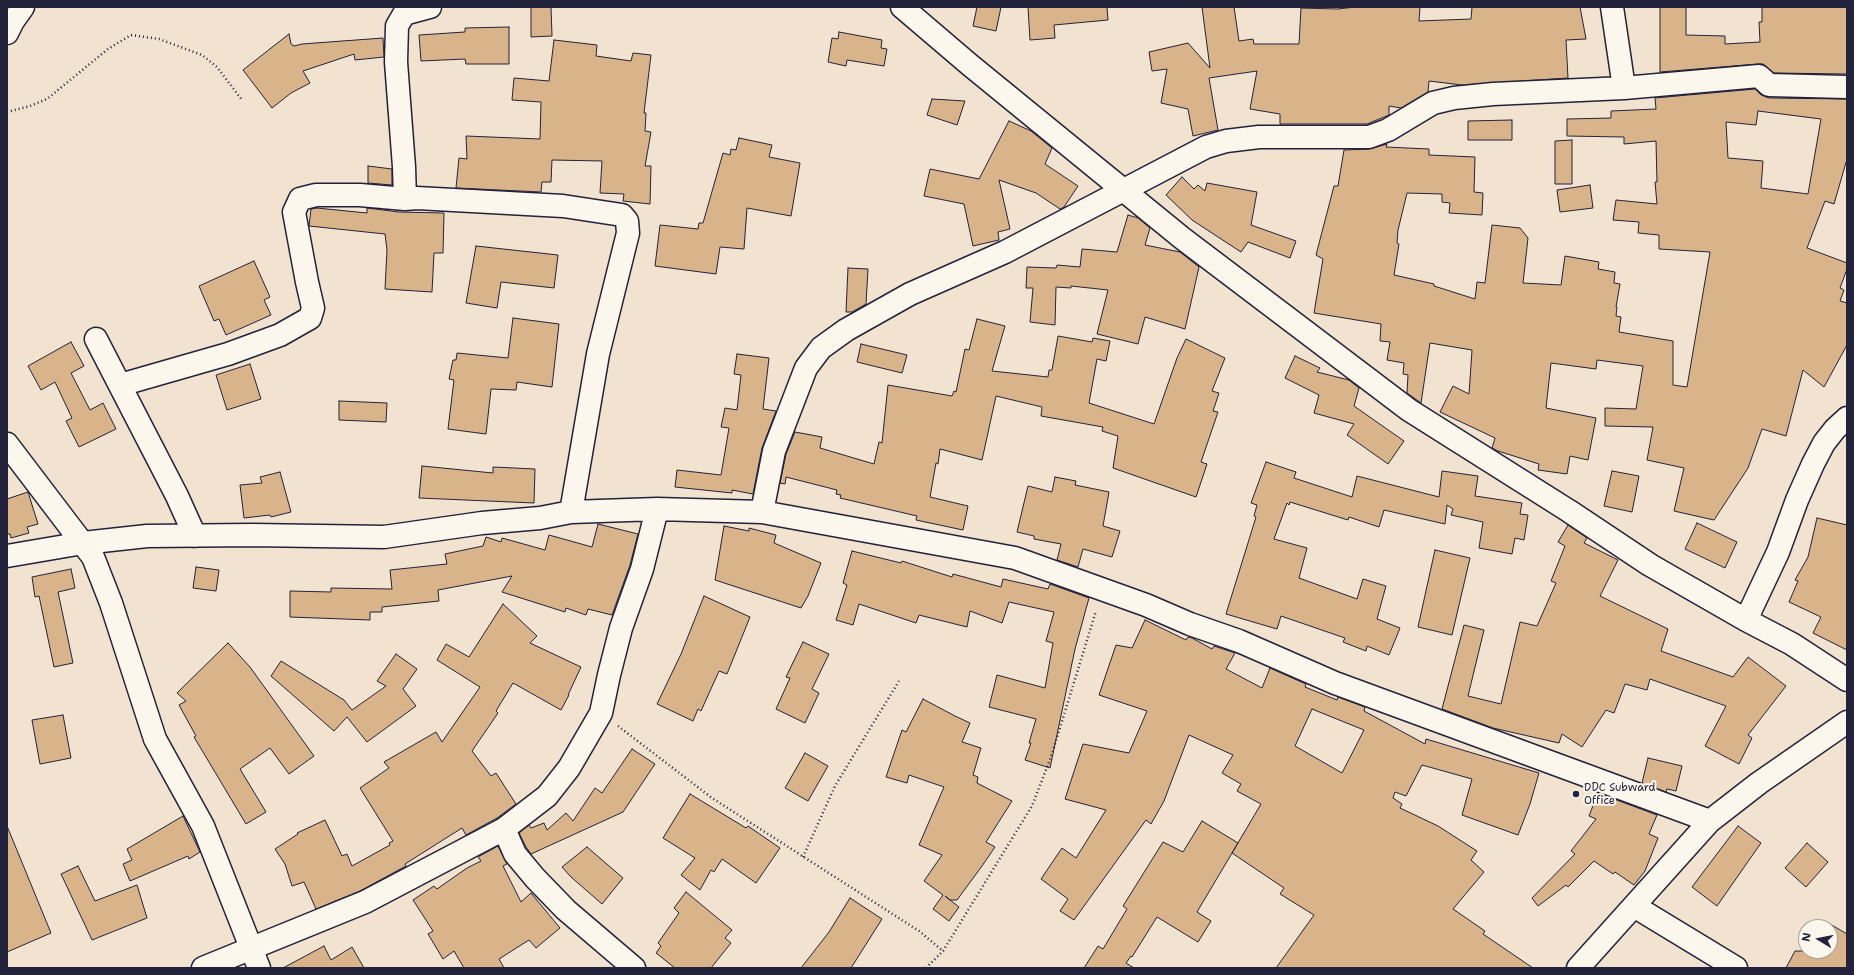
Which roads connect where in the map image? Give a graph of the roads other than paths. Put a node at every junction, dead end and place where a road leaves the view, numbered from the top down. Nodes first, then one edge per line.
1 (23, 7) edge
2 (430, 7) edge
3 (902, 7) edge
4 (1612, 7) edge
5 (7, 34) edge
6 (1847, 87) edge
7 (1624, 88) junction
8 (1123, 190) junction
9 (405, 199) junction
10 (96, 339) dead end
11 (120, 385) junction
12 (1847, 418) edge
13 (7, 444) edge
14 (657, 509) junction
15 (571, 512) junction
16 (762, 512) junction
17 (195, 536) junction
18 (83, 544) junction
19 (7, 556) edge
20 (1746, 620) junction
21 (1847, 680) edge
22 (1847, 722) edge
23 (1710, 821) junction
24 (504, 828) junction
25 (1634, 906) junction
26 (252, 948) junction
27 (203, 968) edge
28 (260, 968) edge
29 (634, 968) edge
30 (1578, 968) edge
31 (1736, 968) edge

1 - 5 street
2 - 9 street
3 - 8 street
4 - 7 street
6 - 7 street
7 - 8 street
8 - 16 street
8 - 20 street
9 - 11 street
9 - 15 street
10 - 11 street
11 - 17 street
12 - 20 street
13 - 18 street
14 - 15 street
14 - 16 street
14 - 24 street
15 - 17 street
16 - 23 street
17 - 18 street
18 - 19 street
18 - 26 street
20 - 21 street
22 - 23 street
23 - 25 street
24 - 26 street
24 - 29 street
25 - 30 street
25 - 31 street
26 - 27 street
26 - 28 street

